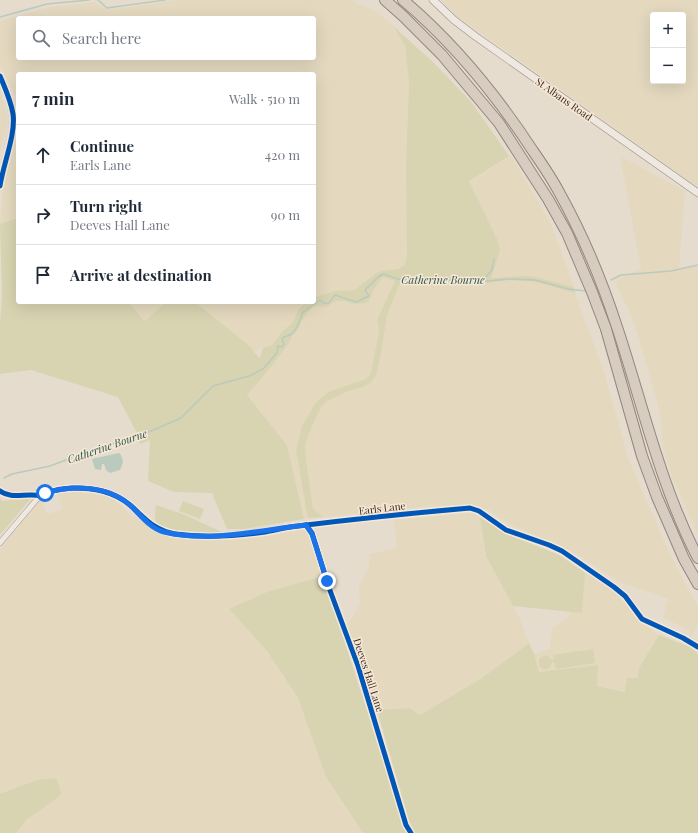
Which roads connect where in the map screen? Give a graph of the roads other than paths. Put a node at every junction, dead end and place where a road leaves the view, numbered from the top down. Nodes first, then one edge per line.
1 (385, 0) edge
2 (404, 0) edge
3 (433, 0) edge
4 (0, 76) edge
5 (0, 186) edge
6 (698, 193) edge
7 (0, 491) edge
8 (41, 496) junction
9 (317, 524) junction
10 (306, 525) junction
11 (312, 534) junction
12 (0, 544) edge
13 (698, 558) edge
14 (698, 584) edge
15 (698, 647) edge
16 (411, 833) edge

1 - 14 highway
2 - 13 highway
3 - 6 main road, St Albans Road
4 - 5 street
7 - 8 street
8 - 10 street, Earls Lane
8 - 12 street
9 - 10 street, Earls Lane
9 - 11 street
9 - 15 street, Earls Lane
10 - 11 street, Deeves Hall Lane
11 - 16 street, Deeves Hall Lane

